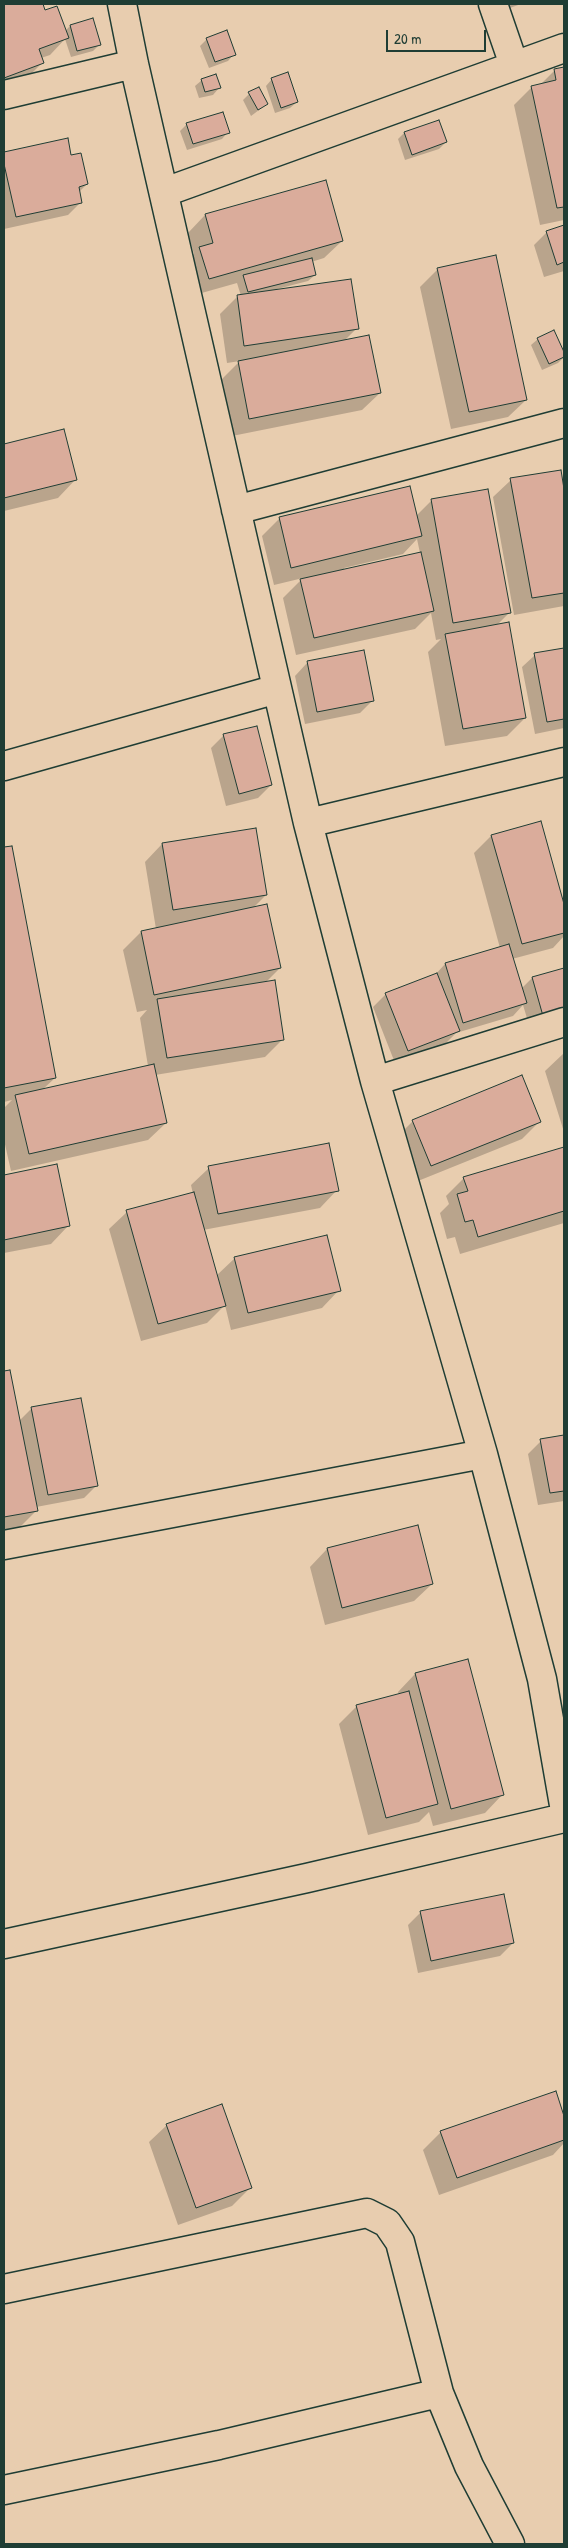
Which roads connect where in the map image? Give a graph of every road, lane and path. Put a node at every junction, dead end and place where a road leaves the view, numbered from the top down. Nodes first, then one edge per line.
1 (122, 4) edge
2 (493, 4) edge
3 (564, 48) edge
4 (134, 64) junction
5 (514, 66) junction
6 (4, 95) edge
7 (165, 192) junction
8 (564, 423) edge
9 (236, 510) junction
10 (277, 689) junction
11 (564, 762) edge
12 (4, 766) edge
13 (308, 823) junction
14 (564, 1022) edge
15 (375, 1080) junction
16 (484, 1454) junction
17 (4, 1545) edge
18 (553, 1677) edge
19 (564, 1805) edge
20 (564, 1818) edge
21 (4, 1944) edge
22 (4, 2289) edge
23 (439, 2393) junction
24 (4, 2490) edge
25 (510, 2544) edge

1 - 4 street
2 - 5 street
3 - 5 street
4 - 6 street
4 - 7 street
5 - 7 street
7 - 9 street
8 - 9 street
9 - 10 street
10 - 12 street
10 - 13 street
11 - 13 street
13 - 15 street
14 - 15 street
15 - 16 street
16 - 17 street
16 - 18 street
18 - 19 street
20 - 21 street
22 - 23 street
23 - 24 street
23 - 25 street

